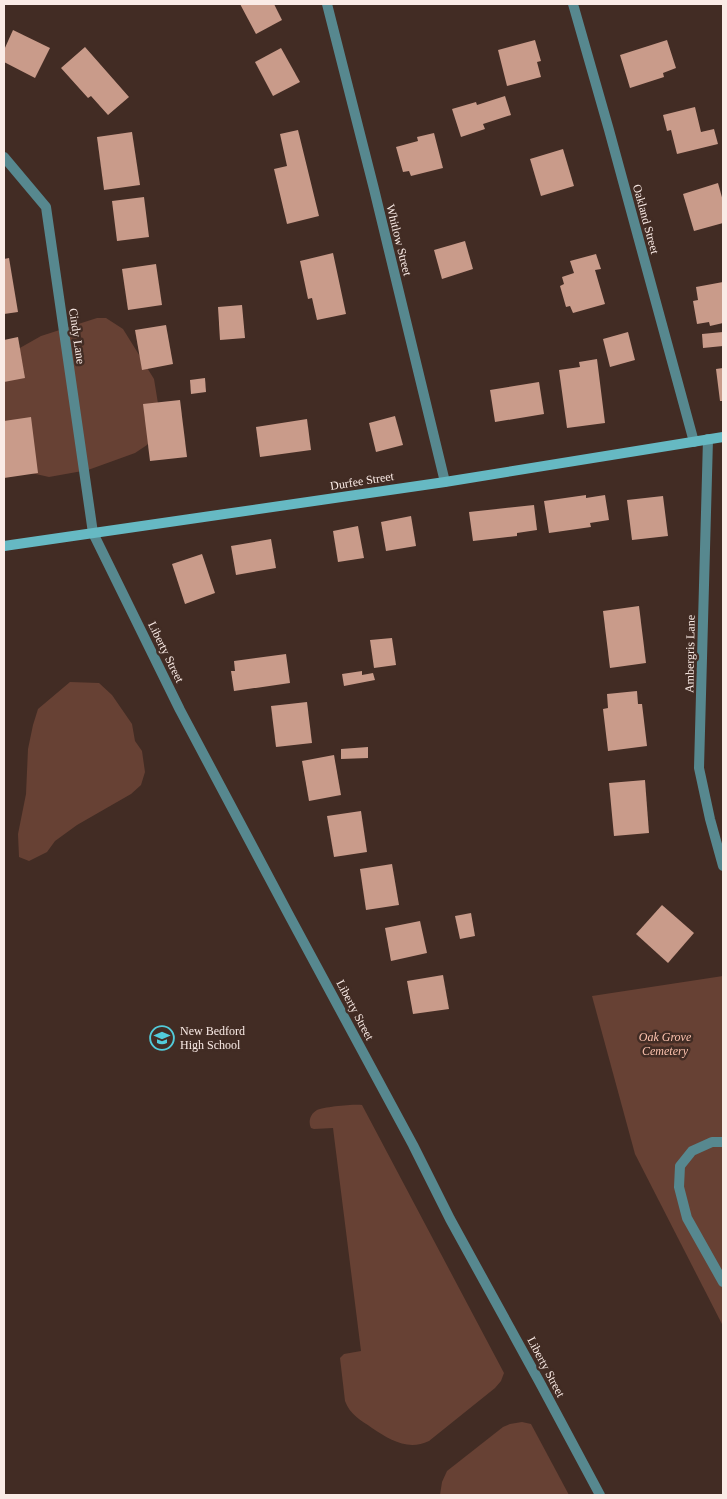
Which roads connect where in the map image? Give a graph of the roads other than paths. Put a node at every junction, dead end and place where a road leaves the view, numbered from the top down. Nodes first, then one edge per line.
1 (327, 4) edge
2 (573, 4) edge
3 (4, 157) edge
4 (723, 437) edge
5 (708, 440) junction
6 (694, 442) junction
7 (444, 482) junction
8 (93, 534) junction
9 (4, 546) edge
10 (723, 866) edge
11 (723, 1142) edge
12 (723, 1282) edge
13 (600, 1495) edge

1 - 7 street, Whitlow Street
2 - 6 street, Oakland Street
3 - 8 street, Cindy Lane
4 - 5 street, Durfee Street
5 - 6 street, Durfee Street
5 - 10 street, Ambergris Lane
6 - 7 street, Durfee Street
7 - 8 street, Durfee Street
8 - 9 street, Durfee Street
8 - 13 street, Liberty Street
11 - 12 street

